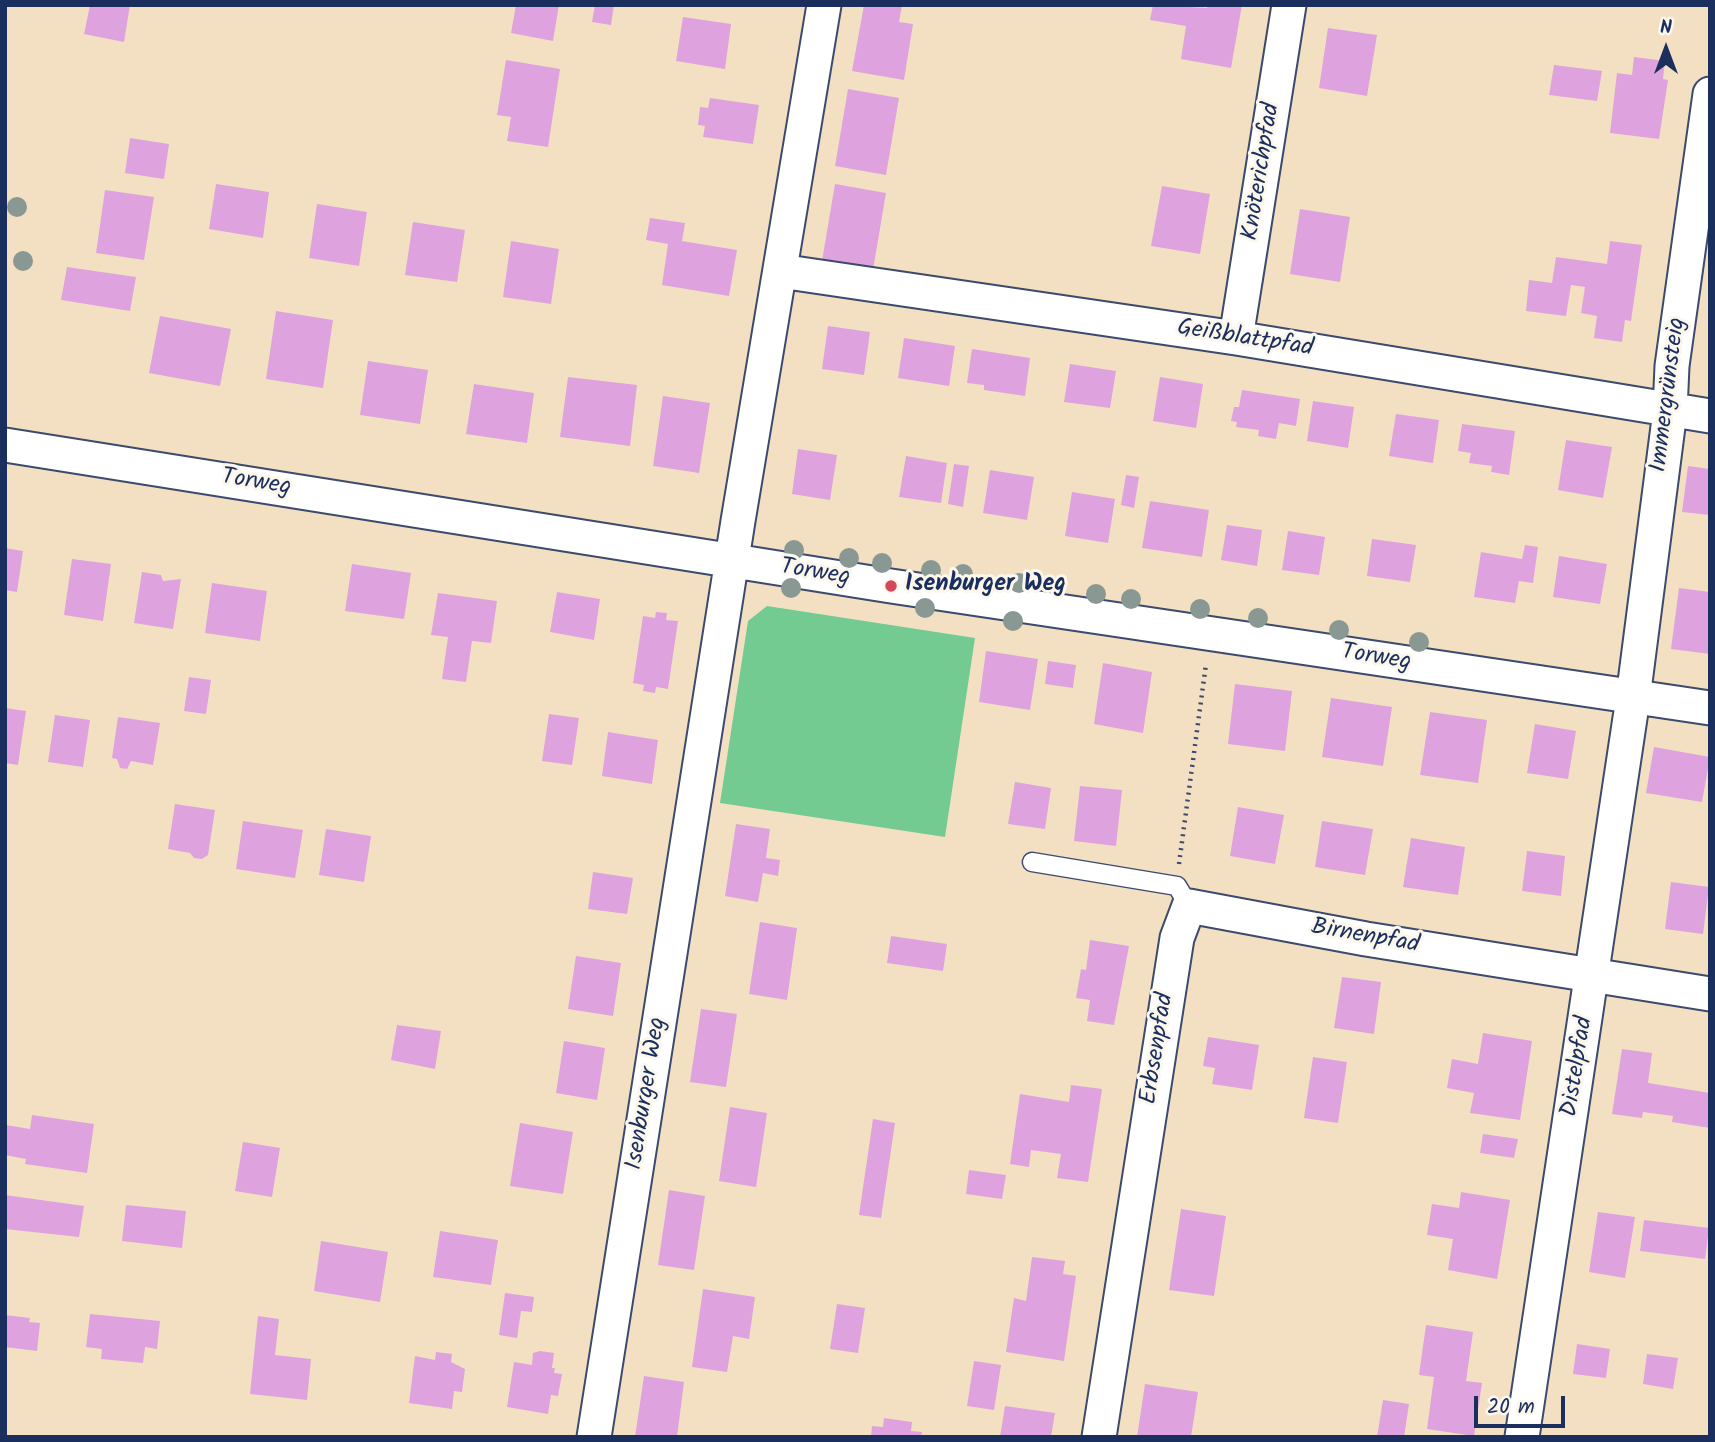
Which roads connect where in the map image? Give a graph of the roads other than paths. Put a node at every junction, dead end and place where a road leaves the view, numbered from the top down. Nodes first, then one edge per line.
1 (824, 5) edge
2 (1289, 5) edge
3 (1710, 94) edge
4 (780, 271) junction
5 (1236, 338) junction
6 (1670, 411) junction
7 (1710, 416) edge
8 (5, 445) edge
9 (733, 561) junction
10 (1633, 698) junction
11 (1710, 708) edge
12 (1032, 862) dead end
13 (1189, 906) junction
14 (1593, 976) junction
15 (1710, 994) edge
16 (594, 1437) edge
17 (1099, 1437) edge
18 (1522, 1437) edge

1 - 4 street, Isenburger Weg
2 - 5 street, Knöterichpfad
3 - 6 street, Immergrünsteig
4 - 5 street, Geißblattpfad
4 - 9 street, Isenburger Weg
5 - 6 street, Geißblattpfad
6 - 7 street, Geißblattpfad
6 - 10 street, Immergrünsteig
8 - 9 street, Torweg
9 - 10 street, Torweg
9 - 16 street, Isenburger Weg
10 - 11 street, Torweg
10 - 14 street, Distelpfad
12 - 13 lane
13 - 14 street, Birnenpfad
13 - 17 street, Erbsenpfad
14 - 15 street, Birnenpfad
14 - 18 street, Distelpfad

